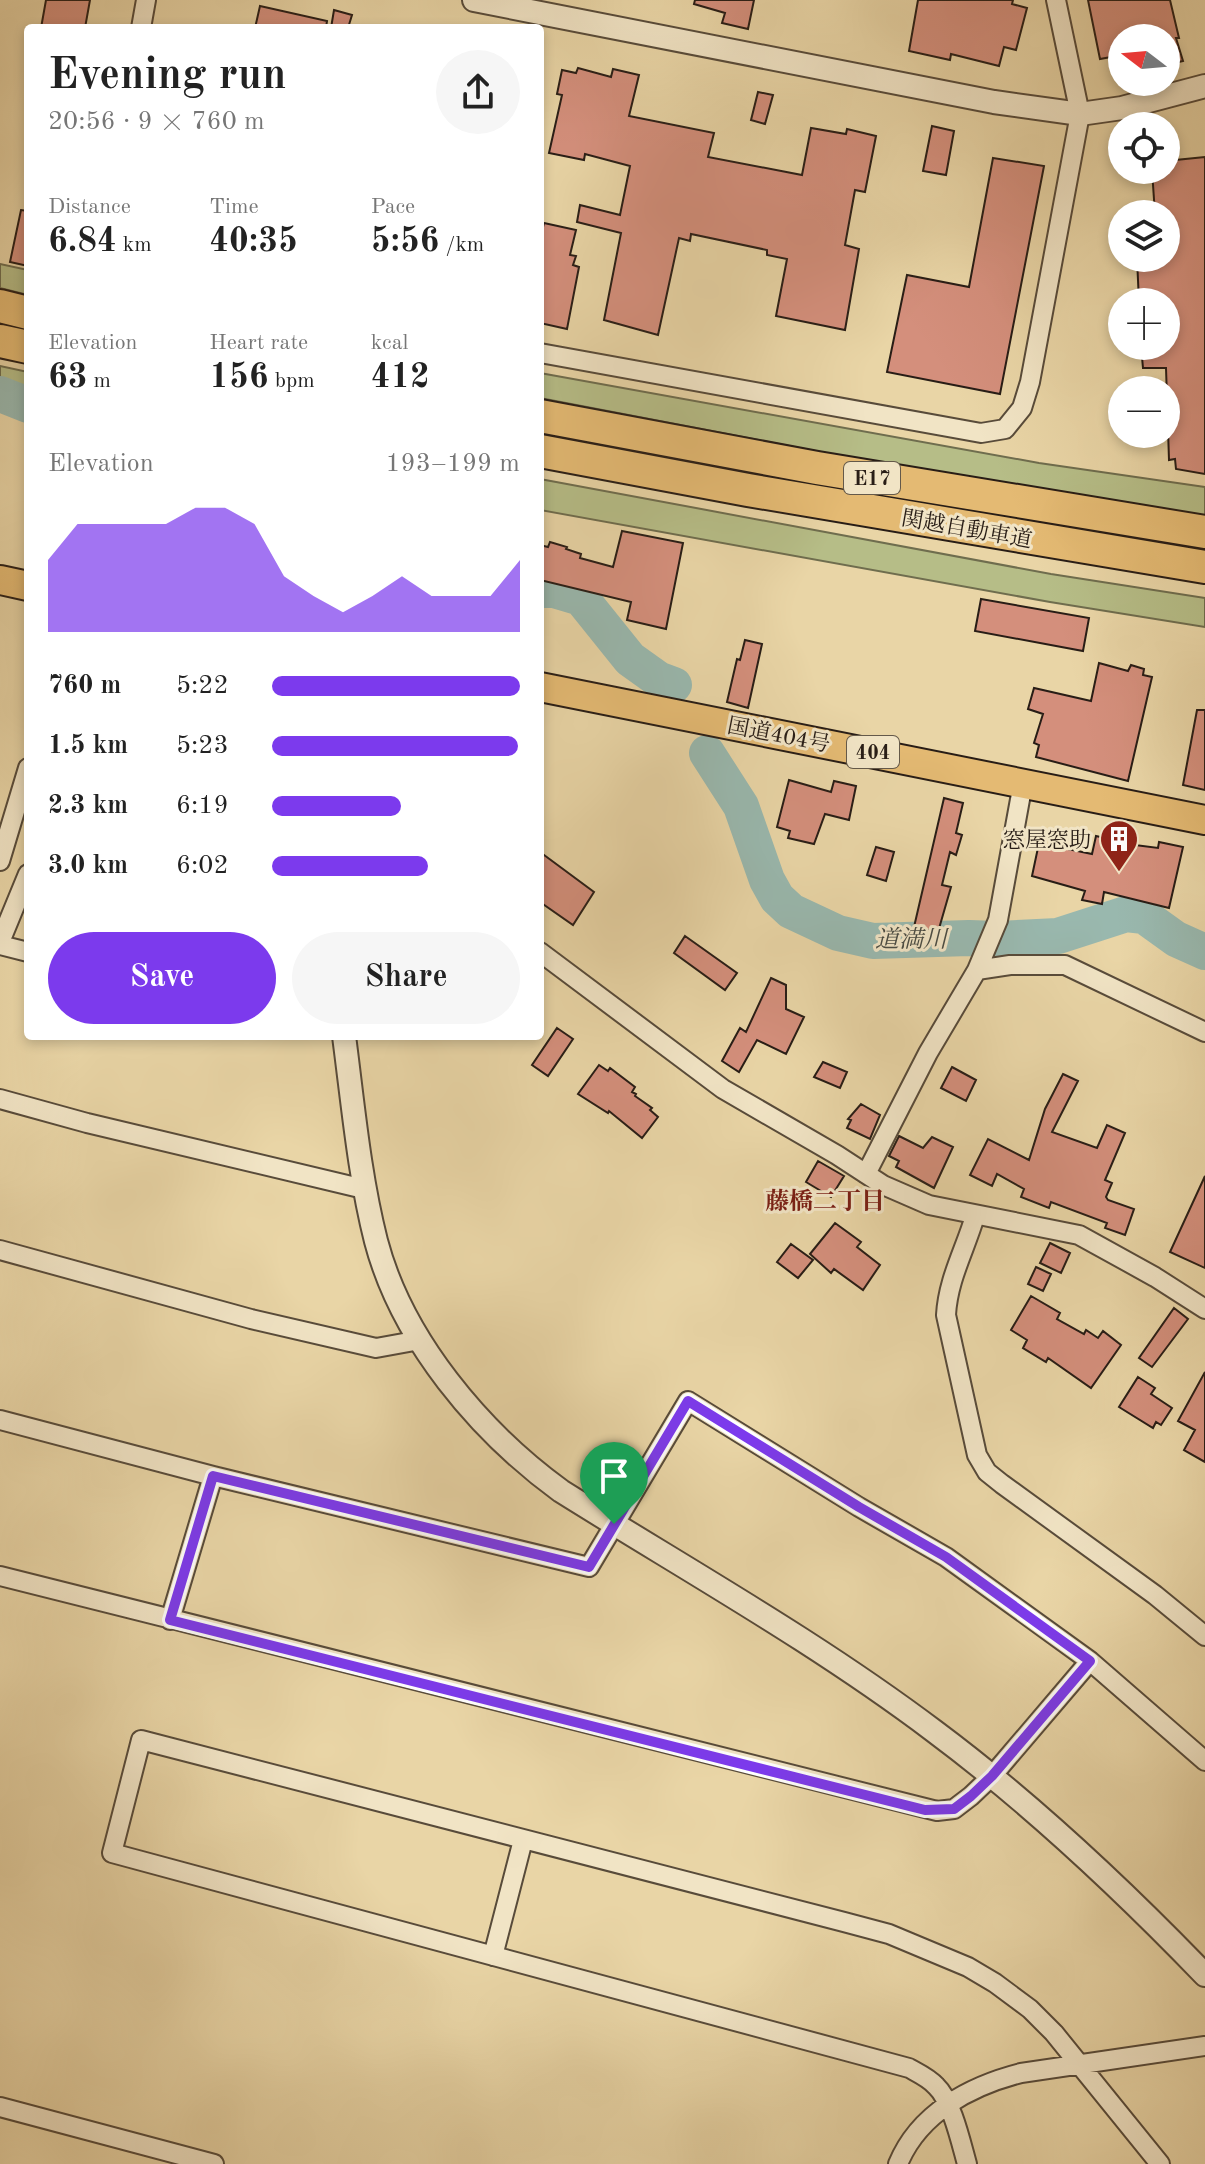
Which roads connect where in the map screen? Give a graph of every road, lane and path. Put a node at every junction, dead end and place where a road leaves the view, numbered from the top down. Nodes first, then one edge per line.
1 (146, 0) edge
2 (474, 0) edge
3 (1056, 0) edge
4 (534, 13) edge
5 (142, 24) edge
6 (1205, 86) edge
7 (1080, 114) junction
8 (0, 306) edge
9 (24, 312) edge
10 (0, 341) edge
11 (24, 346) edge
12 (544, 354) edge
13 (544, 417) edge
14 (544, 452) edge
15 (1205, 532) edge
16 (1205, 567) edge
17 (0, 580) edge
18 (24, 585) edge
19 (544, 688) edge
20 (24, 781) edge
21 (1023, 783) junction
22 (1205, 820) edge
23 (0, 861) edge
24 (24, 884) edge
25 (0, 944) edge
26 (24, 951) edge
27 (544, 955) edge
28 (977, 970) junction
29 (1205, 1032) edge
30 (345, 1040) edge
31 (0, 1099) edge
32 (866, 1174) junction
33 (364, 1189) junction
34 (975, 1216) junction
35 (0, 1250) edge
36 (1205, 1309) edge
37 (420, 1340) junction
38 (0, 1420) edge
39 (213, 1476) junction
40 (614, 1524) junction
41 (0, 1576) edge
42 (170, 1620) junction
43 (1205, 1636) edge
44 (1090, 1661) junction
45 (1205, 1761) edge
46 (992, 1776) junction
47 (523, 1840) junction
48 (493, 1956) junction
49 (1205, 1975) edge
50 (1205, 2046) edge
51 (1079, 2064) junction
52 (946, 2104) junction
53 (0, 2107) edge
54 (214, 2164) edge
55 (898, 2164) edge
56 (967, 2164) edge
57 (1160, 2164) edge

1 - 5 street
2 - 4 street
3 - 7 street
4 - 7 street
6 - 7 street
7 - 12 street
8 - 9 highway
10 - 11 highway
13 - 15 highway, 関越自動車道 / E17
14 - 16 highway, 関越自動車道 / E17
17 - 18 highway
19 - 21 highway, 国道404号 / 404
20 - 23 street
21 - 22 highway, 国道404号 / 404
21 - 28 street
24 - 25 street
25 - 26 street
27 - 32 street
28 - 29 street
28 - 32 street
30 - 33 street
31 - 33 street
32 - 34 street
33 - 37 street
34 - 36 street
34 - 43 street
35 - 37 street
37 - 40 street
38 - 39 street
39 - 40 street
39 - 42 street
40 - 44 street
40 - 46 street
41 - 42 street
42 - 46 street
44 - 45 street
44 - 46 street
46 - 49 street
47 - 48 street
47 - 48 street
47 - 51 street
48 - 52 street
50 - 51 street
51 - 52 street
51 - 57 street
52 - 55 street
52 - 56 street
53 - 54 street

